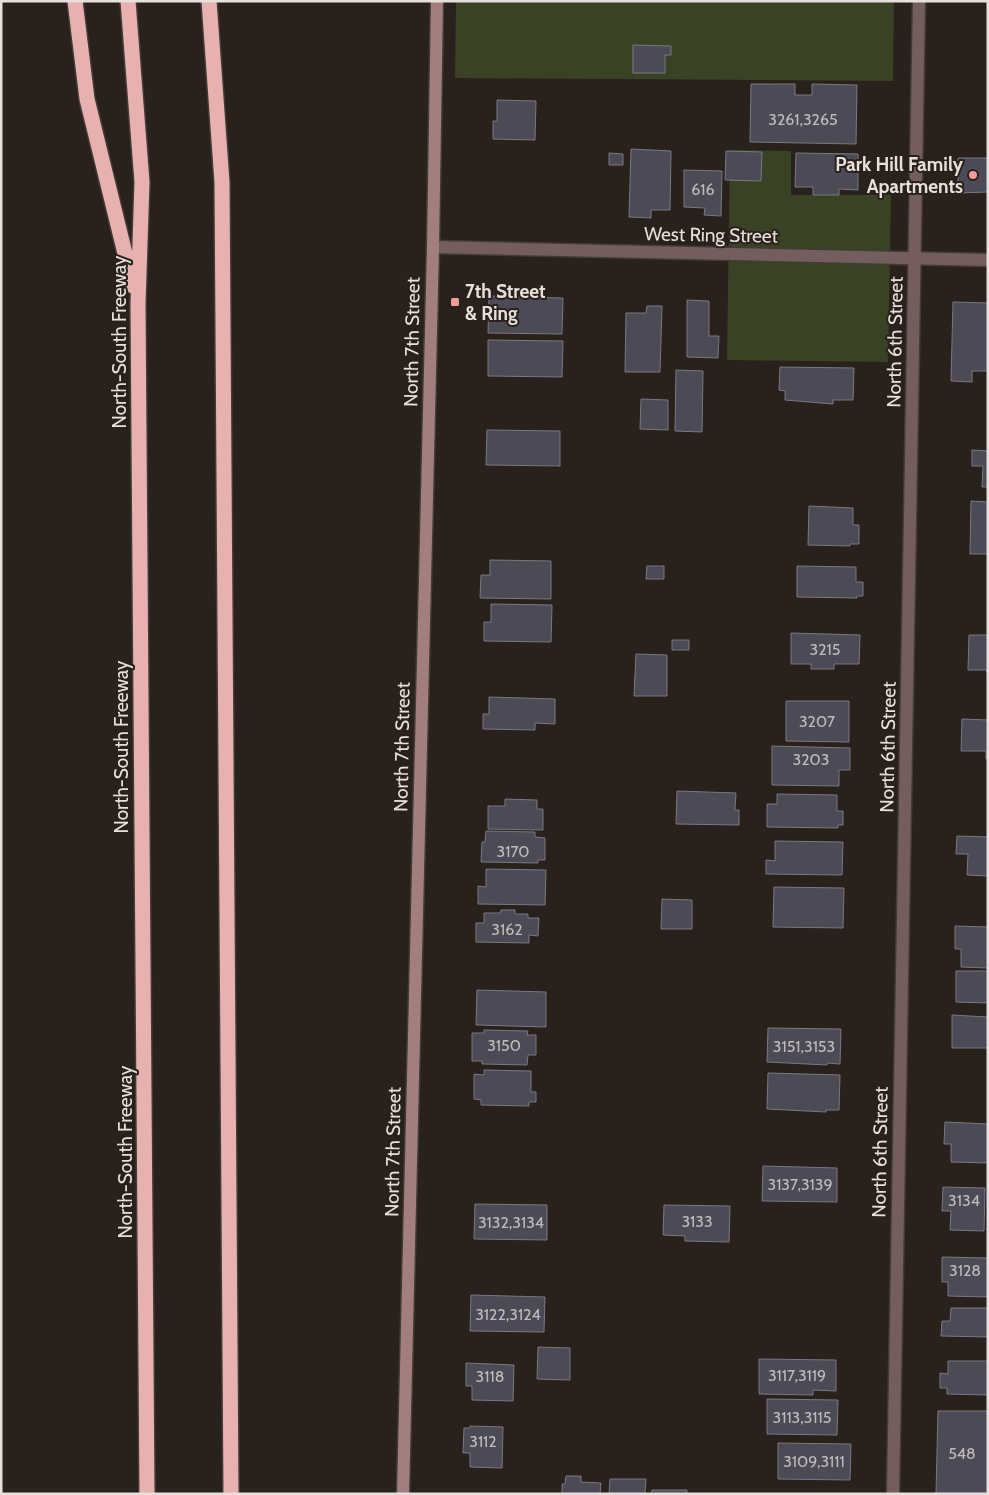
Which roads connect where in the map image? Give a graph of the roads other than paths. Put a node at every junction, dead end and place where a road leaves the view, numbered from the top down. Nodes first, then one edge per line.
1 (75, 1) edge
2 (128, 1) edge
3 (208, 1) edge
4 (437, 1) edge
5 (919, 1) edge
6 (434, 247) junction
7 (915, 259) junction
8 (988, 260) edge
9 (138, 304) junction
10 (148, 1494) edge
11 (232, 1494) edge
12 (403, 1494) edge
13 (893, 1494) edge

1 - 9 highway
2 - 9 highway, North-South Freeway
3 - 11 highway
4 - 6 street, North 7th Street
5 - 7 street, North 6th Street
6 - 7 street, West Ring Street
6 - 12 street, North 7th Street
7 - 8 street, West Ring Street
7 - 13 street, North 6th Street
9 - 10 highway, North-South Freeway

